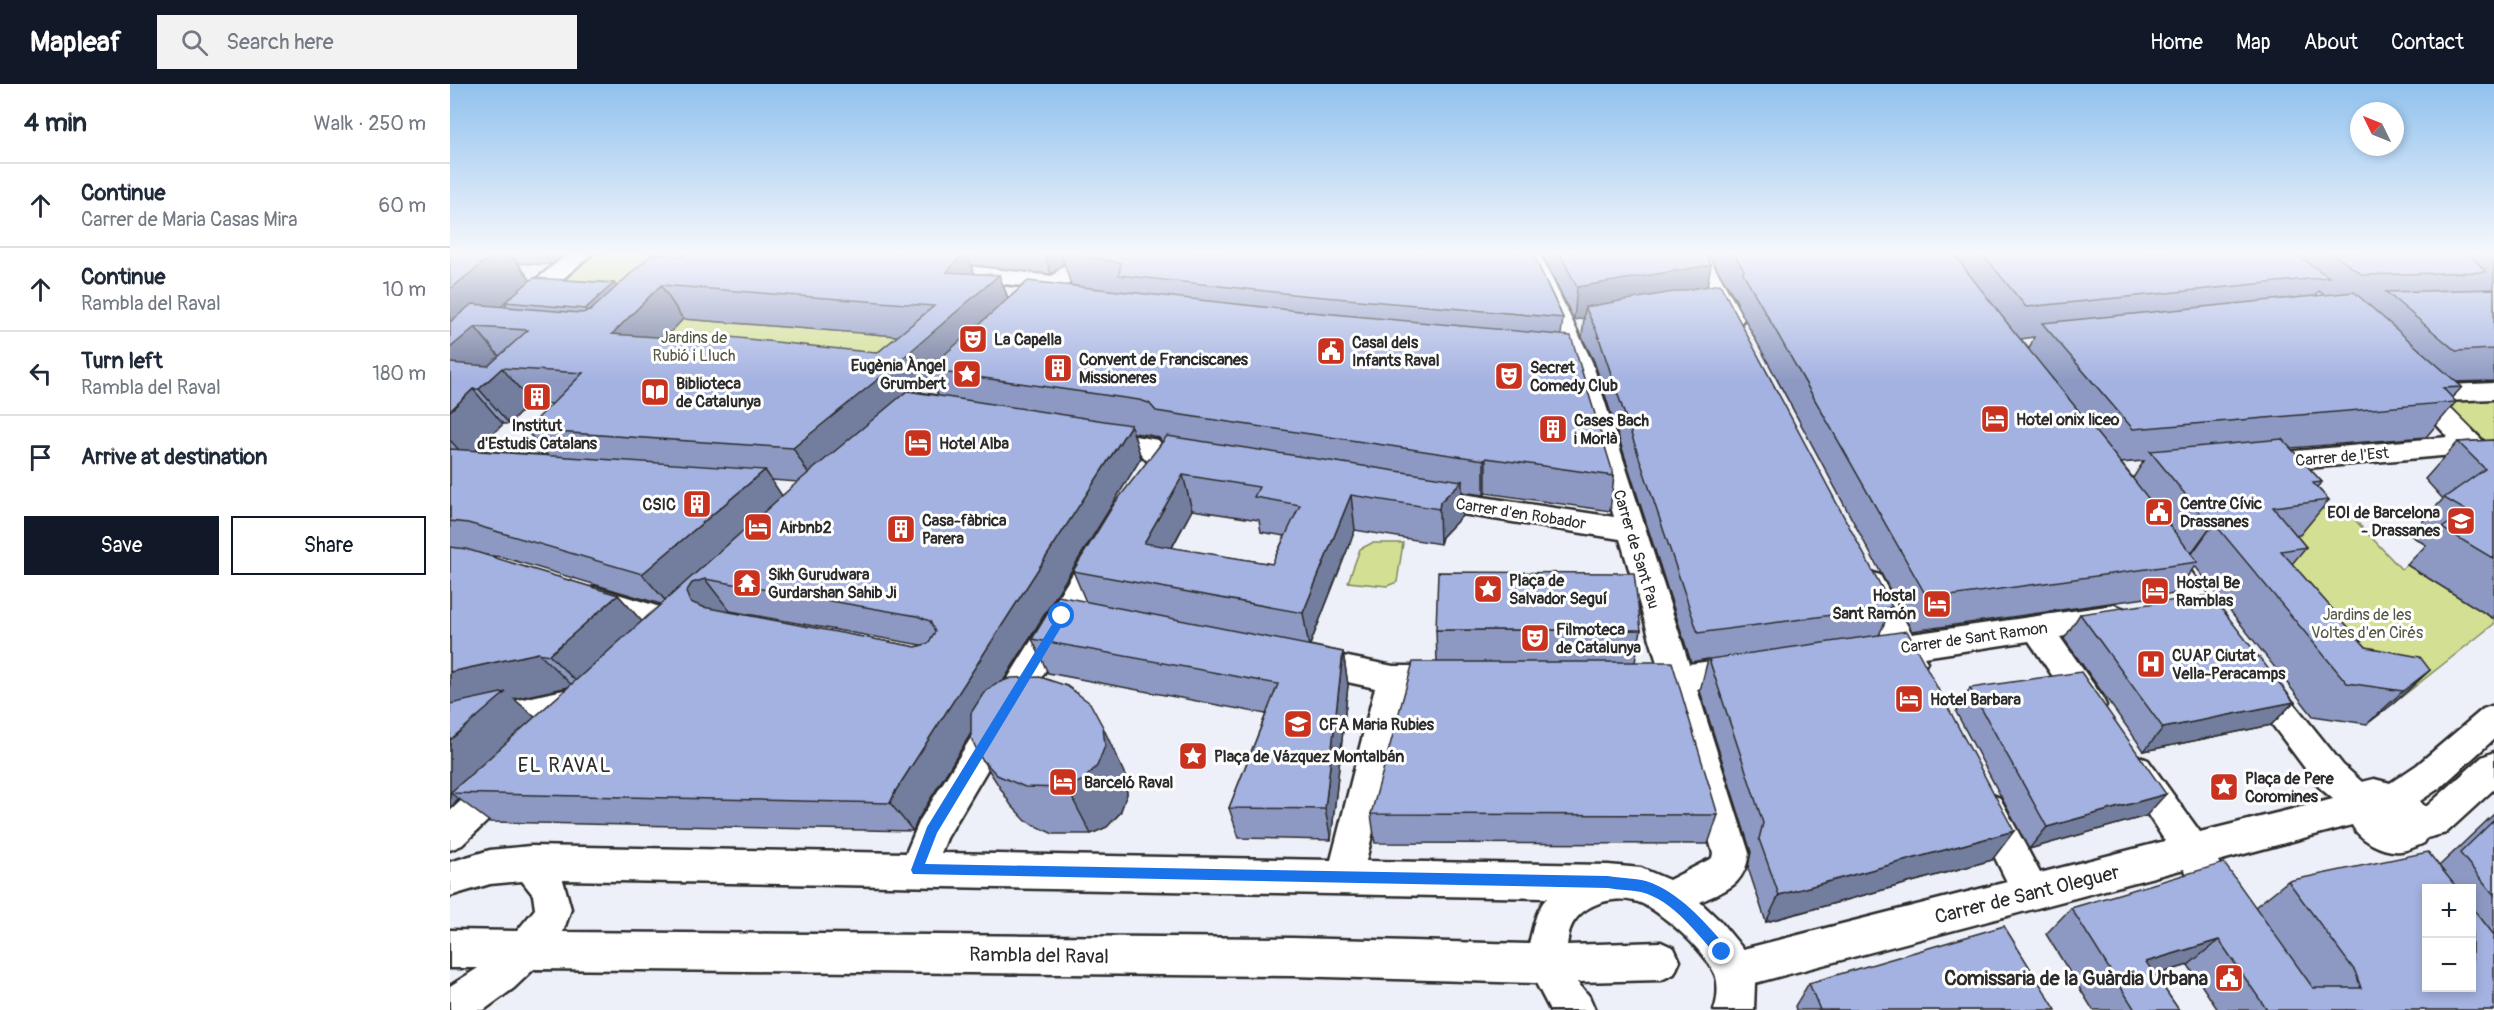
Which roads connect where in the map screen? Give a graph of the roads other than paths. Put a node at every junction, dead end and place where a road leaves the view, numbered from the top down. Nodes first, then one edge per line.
1 (531, 295) edge
2 (1043, 295) edge
3 (1549, 295) edge
4 (1711, 295) edge
5 (1032, 305) junction
6 (1064, 309) edge
7 (500, 322) edge
8 (1589, 326) edge
9 (1008, 328) edge
10 (1566, 330) junction
11 (1746, 345) edge
12 (2399, 374) edge
13 (2494, 392) edge
14 (2422, 394) junction
15 (1079, 436) edge
16 (2472, 444) junction
17 (2271, 462) junction
18 (2237, 465) edge
19 (1218, 466) edge
20 (2494, 468) edge
21 (2293, 486) edge
22 (1403, 495) edge
23 (1116, 526) edge
24 (1631, 530) junction
25 (2146, 533) edge
26 (1855, 556) edge
27 (572, 591) edge
28 (2138, 614) edge
29 (2037, 628) junction
30 (1903, 647) junction
31 (652, 648) edge
32 (1850, 654) edge
33 (1278, 657) edge
34 (1770, 666) edge
35 (1393, 679) junction
36 (1476, 679) edge
37 (1606, 679) edge
38 (1677, 679) junction
39 (1921, 681) edge
40 (2494, 719) edge
41 (450, 729) edge
42 (554, 736) edge
43 (519, 769) edge
44 (2489, 781) edge
45 (1976, 786) edge
46 (2386, 822) junction
47 (454, 830) edge
48 (2192, 852) junction
49 (530, 863) junction
50 (917, 870) junction
51 (1344, 878) junction
52 (450, 879) edge
53 (1608, 882) junction
54 (2031, 892) junction
55 (2222, 895) edge
56 (1668, 899) junction
57 (450, 949) edge
58 (527, 951) junction
59 (1661, 961) dead end
60 (1550, 964) junction
61 (1734, 970) junction
62 (450, 1008) edge
63 (1575, 1010) edge
64 (1734, 1010) edge

1 - 7 street
2 - 5 street
3 - 10 street, Carrer de Sant Pau
4 - 11 street
5 - 6 street
5 - 9 street
8 - 10 street
10 - 24 street, Carrer de Sant Pau
12 - 14 street
13 - 14 street
14 - 16 street
15 - 19 street
16 - 17 street, Carrer de l'Est
16 - 20 street
17 - 18 street, Carrer de l'Est
17 - 21 street
22 - 24 street, Carrer d'en Robador
23 - 50 street
24 - 38 street, Carrer de Sant Pau
25 - 46 street
26 - 30 street
27 - 31 street
28 - 29 street, Carrer de Sant Ramon
29 - 30 street, Carrer de Sant Ramon
29 - 48 street
30 - 32 street, Carrer de Sant Ramon
30 - 39 street
33 - 35 street
34 - 38 street
35 - 36 street
35 - 51 street
37 - 38 street
38 - 56 street, Carrer de Sant Pau
40 - 46 street
41 - 42 street
43 - 47 street
44 - 46 street, Carrer de Sant Oleguer
45 - 54 street
46 - 48 street, Carrer de Sant Oleguer
48 - 54 street, Carrer de Sant Oleguer
48 - 55 street
49 - 50 street
49 - 52 street
49 - 58 street
50 - 51 street
51 - 53 street
53 - 56 street
53 - 60 street
54 - 61 street, Carrer de Sant Oleguer
56 - 61 street
57 - 58 street, Rambla del Raval
58 - 60 street, Rambla del Raval
58 - 62 street
59 - 60 street, Rambla del Raval
60 - 63 street
61 - 64 street

